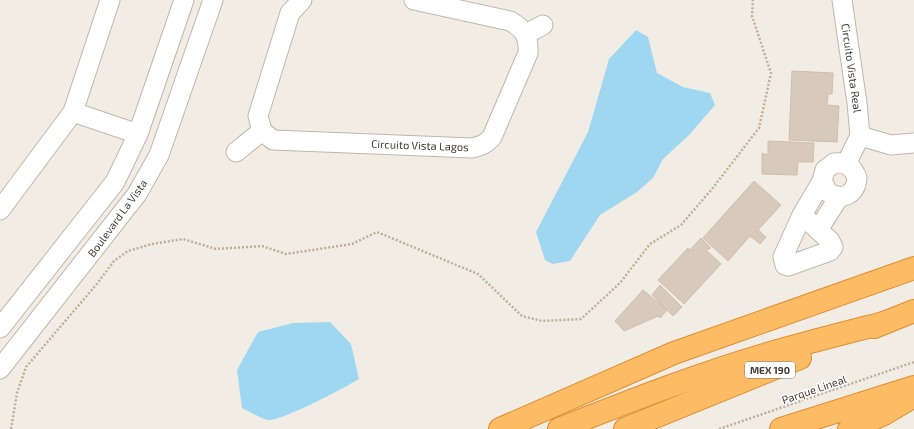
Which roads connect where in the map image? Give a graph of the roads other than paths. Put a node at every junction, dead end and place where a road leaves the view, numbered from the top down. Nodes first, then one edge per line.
1 (110, 0) edge
2 (184, 0) edge
3 (213, 0) edge
4 (302, 0) edge
5 (414, 0) edge
6 (842, 0) edge
7 (73, 112) junction
8 (262, 131) junction
9 (138, 134) junction
10 (860, 136) junction
11 (914, 143) edge
12 (236, 152) dead end
13 (846, 164) junction
14 (822, 181) junction
15 (839, 197) junction
16 (0, 210) edge
17 (802, 215) junction
18 (818, 230) junction
19 (70, 238) junction
20 (90, 254) junction
21 (914, 268) edge
22 (914, 312) edge
23 (887, 322) junction
24 (0, 328) edge
25 (0, 369) edge
26 (914, 387) edge
27 (914, 396) edge
28 (776, 420) edge
29 (500, 429) edge
30 (559, 429) edge
31 (626, 429) edge
32 (849, 429) edge

1 - 7 street
2 - 9 street, Boulevard La Vista
3 - 20 street, Boulevard La Vista
4 - 8 street
5 - 8 street, Circuito Vista Lagos
6 - 10 street, Circuito Vista Real
7 - 9 street
7 - 16 street
8 - 12 street
9 - 19 street, Boulevard La Vista
10 - 11 street
10 - 13 street
13 - 14 street
13 - 15 street
14 - 15 street
14 - 17 street
15 - 18 street
17 - 18 street
17 - 18 street
19 - 20 street
19 - 24 street, Boulevard La Vista
20 - 25 street, Boulevard La Vista
21 - 29 highway
22 - 23 highway, MEX 190
23 - 30 highway
23 - 31 highway, MEX 190
26 - 28 highway
27 - 32 highway

